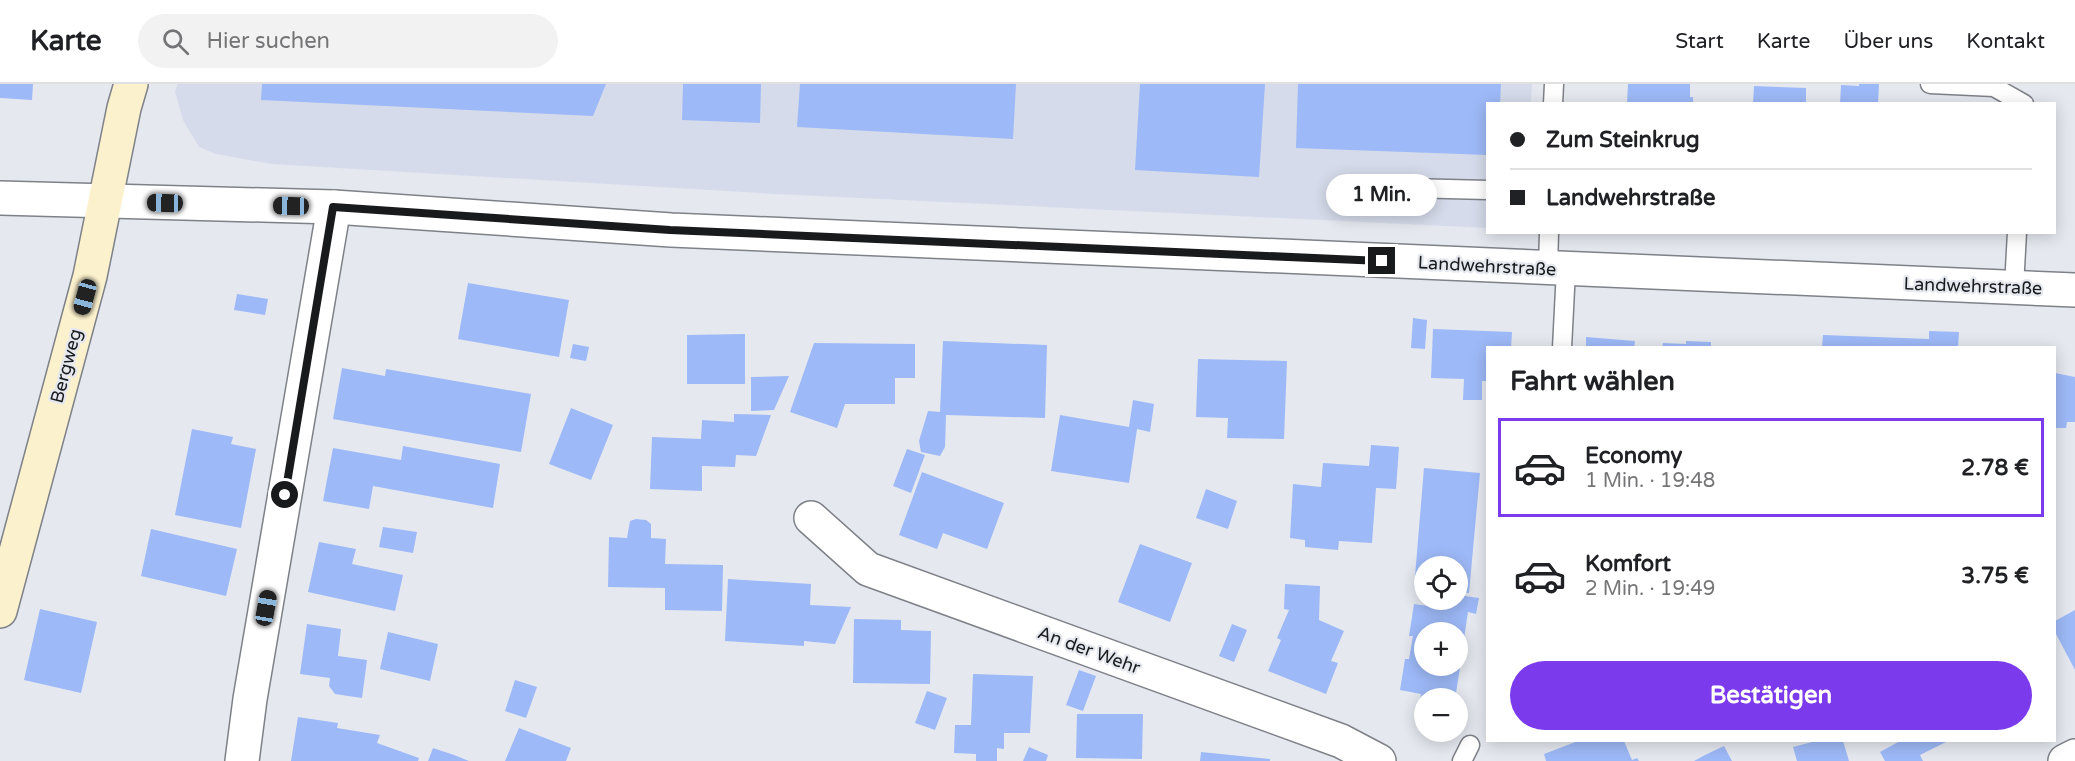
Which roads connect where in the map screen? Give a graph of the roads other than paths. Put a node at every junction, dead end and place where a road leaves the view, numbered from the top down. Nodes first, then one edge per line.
1 (131, 84) edge
2 (1554, 84) edge
3 (1930, 84) edge
4 (2025, 84) edge
5 (1553, 102) edge
6 (2020, 102) edge
7 (2024, 102) edge
8 (1368, 187) dead end
9 (1486, 190) edge
10 (0, 198) edge
11 (106, 202) junction
12 (333, 207) junction
13 (1549, 234) edge
14 (2017, 234) edge
15 (1557, 269) junction
16 (2014, 287) junction
17 (2075, 290) edge
18 (1562, 346) edge
19 (811, 518) dead end
20 (0, 611) edge
21 (2075, 756) edge
22 (242, 761) edge
23 (1379, 761) edge
24 (2065, 761) edge

1 - 11 main road, Bergweg
2 - 5 lane
3 - 6 lane
4 - 7 lane
8 - 9 lane
10 - 11 street, Landwehrstraße
11 - 12 street, Landwehrstraße
11 - 20 main road, Bergweg
12 - 15 street, Landwehrstraße
12 - 22 street
13 - 15 lane
14 - 16 lane
15 - 16 street, Landwehrstraße
15 - 18 lane
16 - 17 street, Landwehrstraße
19 - 23 street, An der Wehr
21 - 24 street

